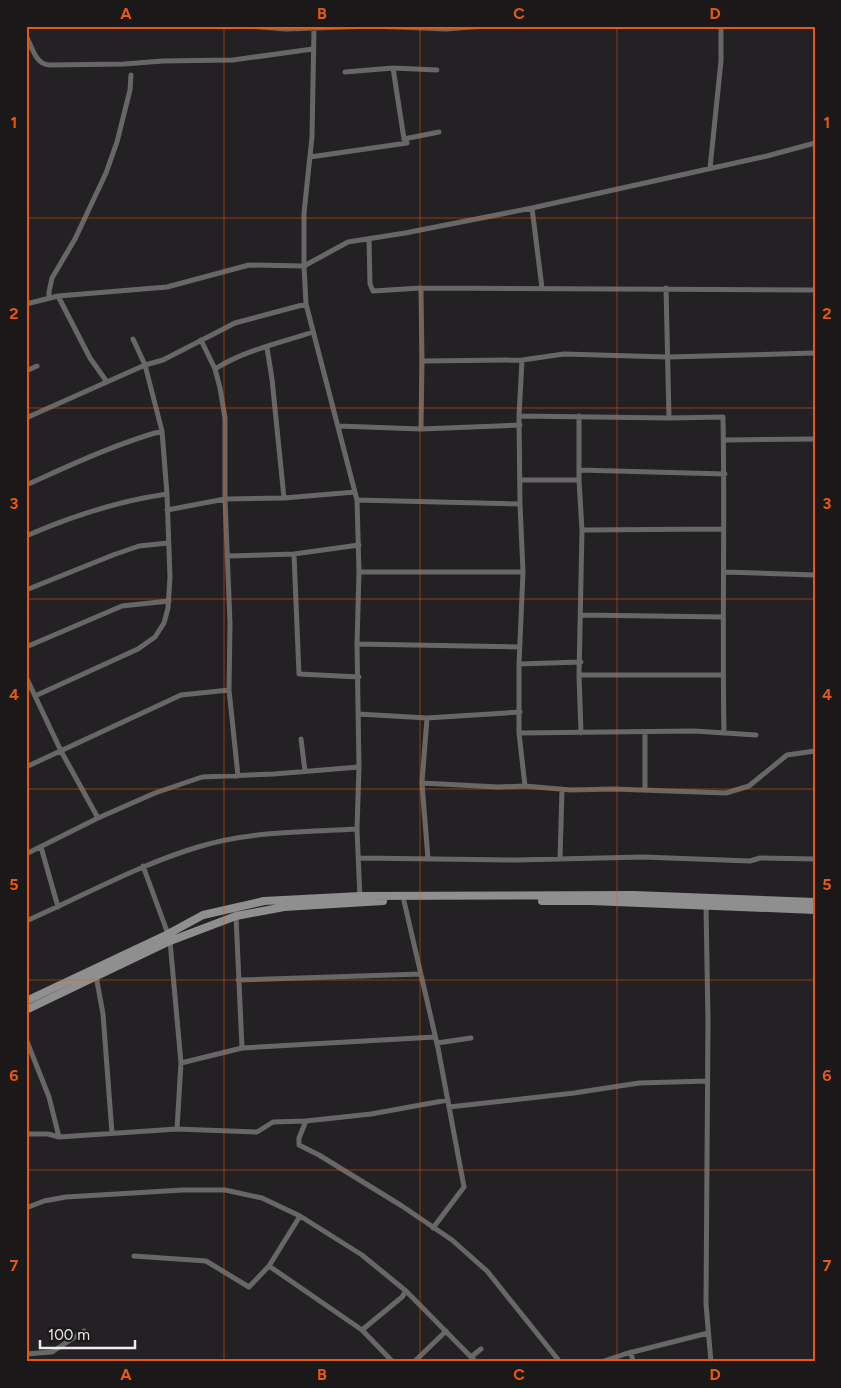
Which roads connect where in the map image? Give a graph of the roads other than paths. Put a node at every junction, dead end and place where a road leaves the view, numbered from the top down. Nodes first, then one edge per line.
1 (247, 26) edge
2 (485, 26) edge
3 (721, 26) edge
4 (315, 27) edge
5 (26, 36) edge
6 (313, 49) junction
7 (393, 68) junction
8 (437, 70) dead end
9 (345, 72) dead end
10 (131, 75) dead end
11 (439, 132) dead end
12 (404, 139) junction
13 (815, 143) edge
14 (310, 157) junction
15 (710, 168) junction
16 (532, 208) junction
17 (369, 239) junction
18 (304, 266) junction
19 (421, 288) junction
20 (542, 288) junction
21 (666, 288) junction
22 (815, 290) edge
23 (58, 296) junction
24 (49, 298) junction
25 (26, 304) edge
26 (306, 304) junction
27 (313, 332) junction
28 (133, 340) dead end
29 (201, 340) junction
30 (267, 348) junction
31 (815, 353) edge
32 (668, 357) junction
33 (522, 360) junction
34 (422, 361) junction
35 (145, 365) junction
36 (37, 366) dead end
37 (215, 369) junction
38 (26, 371) edge
39 (107, 382) junction
40 (519, 416) junction
41 (579, 416) junction
42 (26, 418) edge
43 (669, 418) junction
44 (520, 425) junction
45 (338, 426) junction
46 (421, 429) junction
47 (162, 431) junction
48 (815, 439) edge
49 (724, 440) junction
50 (579, 470) junction
51 (725, 474) junction
52 (520, 480) junction
53 (579, 480) junction
54 (26, 485) edge
55 (355, 492) junction
56 (167, 494) junction
57 (225, 498) junction
58 (284, 498) junction
59 (357, 500) junction
60 (520, 504) junction
61 (167, 510) junction
62 (723, 529) junction
63 (582, 530) junction
64 (26, 536) edge
65 (168, 544) junction
66 (359, 545) junction
67 (294, 554) junction
68 (227, 556) junction
69 (359, 572) junction
70 (523, 572) junction
71 (725, 572) junction
72 (815, 575) edge
73 (26, 590) edge
74 (169, 601) junction
75 (581, 615) junction
76 (723, 617) junction
77 (358, 644) junction
78 (26, 647) edge
79 (520, 647) junction
80 (581, 662) junction
81 (519, 664) junction
82 (723, 675) junction
83 (580, 676) junction
84 (359, 677) junction
85 (26, 678) edge
86 (229, 690) junction
87 (35, 696) junction
88 (520, 712) junction
89 (358, 714) junction
90 (427, 718) junction
91 (645, 732) junction
92 (519, 733) junction
93 (581, 733) junction
94 (724, 733) junction
95 (756, 735) dead end
96 (302, 739) dead end
97 (61, 751) junction
98 (815, 751) edge
99 (26, 767) edge
100 (359, 767) junction
101 (305, 771) junction
102 (238, 776) junction
103 (422, 783) junction
104 (525, 786) junction
105 (562, 789) junction
106 (645, 790) junction
107 (98, 818) junction
108 (357, 829) junction
109 (41, 847) junction
110 (26, 854) edge
111 (358, 858) junction
112 (428, 859) junction
113 (560, 859) junction
114 (815, 859) edge
115 (143, 866) junction
116 (360, 899) junction
117 (404, 901) junction
118 (815, 902) edge
119 (706, 906) junction
120 (58, 907) junction
121 (815, 910) edge
122 (236, 916) junction
123 (26, 921) edge
124 (169, 937) junction
125 (421, 974) junction
126 (96, 976) junction
127 (238, 980) junction
128 (26, 1001) edge
129 (26, 1010) edge
130 (435, 1038) junction
131 (471, 1038) dead end
132 (26, 1039) edge
133 (242, 1048) junction
134 (181, 1063) junction
135 (707, 1081) junction
136 (448, 1100) junction
137 (449, 1107) junction
138 (306, 1121) junction
139 (177, 1130) junction
140 (112, 1133) junction
141 (26, 1134) edge
142 (59, 1137) junction
143 (26, 1208) edge
144 (300, 1216) junction
145 (434, 1228) junction
146 (134, 1256) dead end
147 (269, 1266) junction
148 (406, 1291) junction
149 (362, 1330) junction
150 (84, 1331) dead end
151 (446, 1331) junction
152 (708, 1332) junction
153 (481, 1349) dead end
154 (631, 1352) junction
155 (26, 1354) edge
156 (474, 1360) edge
157 (393, 1362) edge
158 (414, 1362) edge
159 (560, 1362) edge
160 (601, 1362) edge
161 (633, 1362) edge
162 (711, 1362) edge

1 - 4 street
2 - 4 street
3 - 15 street
4 - 6 street
5 - 6 street
6 - 14 street
7 - 8 street
7 - 9 street
7 - 12 street
10 - 24 street
11 - 12 street
12 - 14 street
13 - 15 street
14 - 18 street
15 - 16 street
16 - 17 street
16 - 20 street
17 - 18 street
17 - 19 street
18 - 23 street
18 - 26 street
19 - 20 street
19 - 34 street
20 - 21 street
21 - 22 street
21 - 32 street
23 - 24 street
23 - 39 street
24 - 25 street
26 - 27 street
26 - 29 street
27 - 30 street
27 - 45 street
28 - 35 street
29 - 35 street
29 - 37 street
30 - 37 street
30 - 58 street
31 - 32 street
32 - 33 street
32 - 43 street
33 - 34 street
33 - 40 street
34 - 46 street
35 - 39 street
35 - 47 street
36 - 38 street
37 - 57 street
39 - 42 street
40 - 41 street
40 - 44 street
41 - 43 street
41 - 50 street
43 - 49 street
44 - 46 street
44 - 52 street
45 - 46 street
45 - 55 street
47 - 54 street
47 - 56 street
48 - 49 street
49 - 51 street
50 - 51 street
50 - 53 street
51 - 62 street
52 - 53 street
52 - 60 street
53 - 63 street
55 - 58 street
55 - 59 street
56 - 61 street
56 - 64 street
57 - 58 street
57 - 61 street
57 - 68 street
59 - 60 street
59 - 66 street
60 - 70 street
61 - 65 street
62 - 63 street
62 - 71 street
63 - 75 street
65 - 73 street
65 - 74 street
66 - 67 street
66 - 69 street
67 - 68 street
67 - 84 street
68 - 86 street
69 - 70 street
69 - 77 street
70 - 79 street
71 - 72 street
71 - 76 street
74 - 78 street
74 - 87 street
75 - 76 street
75 - 80 street
76 - 82 street
77 - 79 street
77 - 84 street
79 - 81 street
80 - 81 street
80 - 83 street
81 - 88 street
82 - 83 street
82 - 94 street
83 - 93 street
84 - 89 street
85 - 87 street
86 - 97 street
86 - 102 street
87 - 97 street
88 - 90 street
88 - 92 street
89 - 90 street
89 - 100 street
90 - 103 street
91 - 93 street
91 - 94 street
91 - 106 street
92 - 93 street
92 - 104 street
94 - 95 street
96 - 101 street
97 - 99 street
97 - 107 street
98 - 106 street
100 - 101 street
100 - 108 street
101 - 102 street
102 - 107 street
103 - 104 street
103 - 112 street
104 - 105 street
105 - 106 street
105 - 113 street
107 - 109 street
108 - 111 street
108 - 115 street
109 - 110 street
109 - 120 street
111 - 112 street
111 - 116 street
112 - 113 street
113 - 114 street
115 - 120 street
115 - 124 street
116 - 117 street
116 - 118 street
116 - 122 street
116 - 124 street
117 - 119 street
117 - 125 street
119 - 121 street
119 - 135 street
120 - 123 street
122 - 124 street
122 - 127 street
124 - 126 street
124 - 128 street
124 - 134 street
125 - 127 street
125 - 130 street
126 - 129 street
126 - 140 street
127 - 133 street
130 - 131 street
130 - 133 street
130 - 136 street
132 - 142 street
133 - 134 street
134 - 139 street
135 - 137 street
135 - 152 street
136 - 137 street
136 - 138 street
137 - 145 street
138 - 139 street
138 - 145 street
139 - 140 street
140 - 142 street
141 - 142 street
143 - 144 street
144 - 147 street
144 - 148 street
145 - 159 street
146 - 147 street
147 - 149 street
148 - 149 street
148 - 151 street
149 - 157 street
150 - 155 street
151 - 156 street
151 - 158 street
152 - 154 street
152 - 162 street
153 - 156 street
154 - 160 street
154 - 161 street

